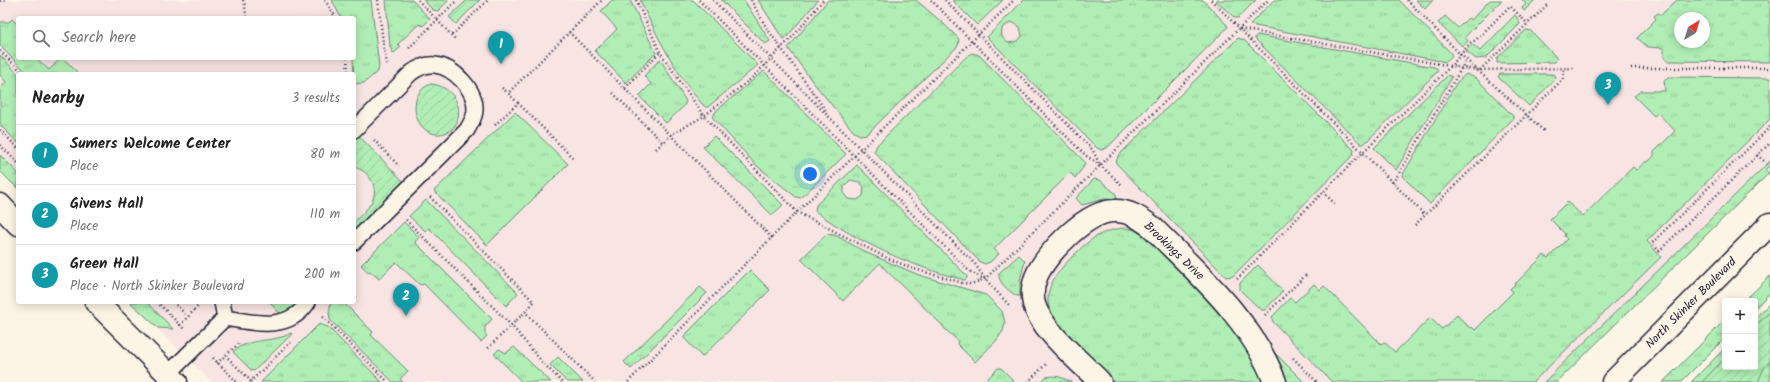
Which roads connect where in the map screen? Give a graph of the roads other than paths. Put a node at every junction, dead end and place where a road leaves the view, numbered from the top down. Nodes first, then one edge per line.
1 (359, 125) edge
2 (0, 206) edge
3 (16, 222) edge
4 (1770, 224) edge
5 (356, 240) edge
6 (98, 304) edge
7 (222, 304) edge
8 (306, 304) edge
9 (225, 318) junction
10 (172, 378) edge
11 (1100, 382) edge
12 (1275, 382) edge
13 (1613, 382) edge

1 - 5 lane
2 - 3 street
4 - 13 street, North Skinker Boulevard
6 - 10 street
7 - 9 lane
8 - 9 lane
9 - 10 lane
11 - 12 street, Brookings Drive

